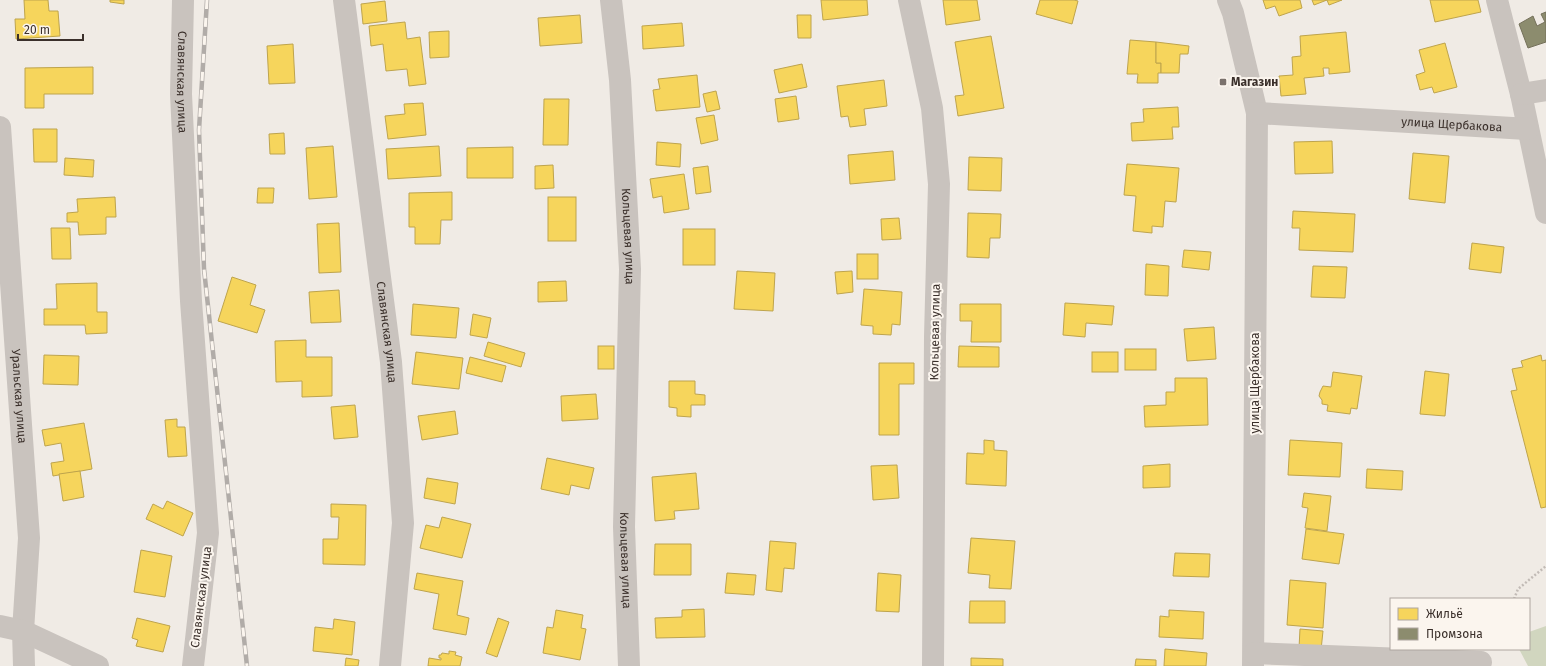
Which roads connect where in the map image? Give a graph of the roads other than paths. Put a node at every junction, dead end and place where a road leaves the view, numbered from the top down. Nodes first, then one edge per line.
1 (183, 0) edge
2 (344, 0) edge
3 (611, 0) edge
4 (909, 0) edge
5 (1228, 0) edge
6 (1496, 0) edge
7 (1546, 90) edge
8 (1521, 94) junction
9 (1257, 113) junction
10 (0, 127) edge
11 (1528, 129) junction
12 (1546, 213) edge
13 (0, 626) edge
14 (23, 631) junction
15 (1253, 660) edge
16 (1481, 662) dead end
17 (24, 666) edge
18 (98, 666) edge
19 (193, 666) edge
20 (390, 666) edge
21 (629, 666) edge
22 (933, 666) edge

1 - 19 street, Славянская улица
2 - 20 street, Славянская улица
3 - 21 street, Кольцевая улица
4 - 22 street, Кольцевая улица
5 - 9 street, улица Щербакова
6 - 8 street
7 - 8 street
8 - 11 street
9 - 11 street, улица Щербакова
9 - 15 street, улица Щербакова
10 - 14 street, Уральская улица
11 - 12 street
13 - 14 street
14 - 17 street, Уральская улица
14 - 18 street
15 - 16 street, улица Щербакова

